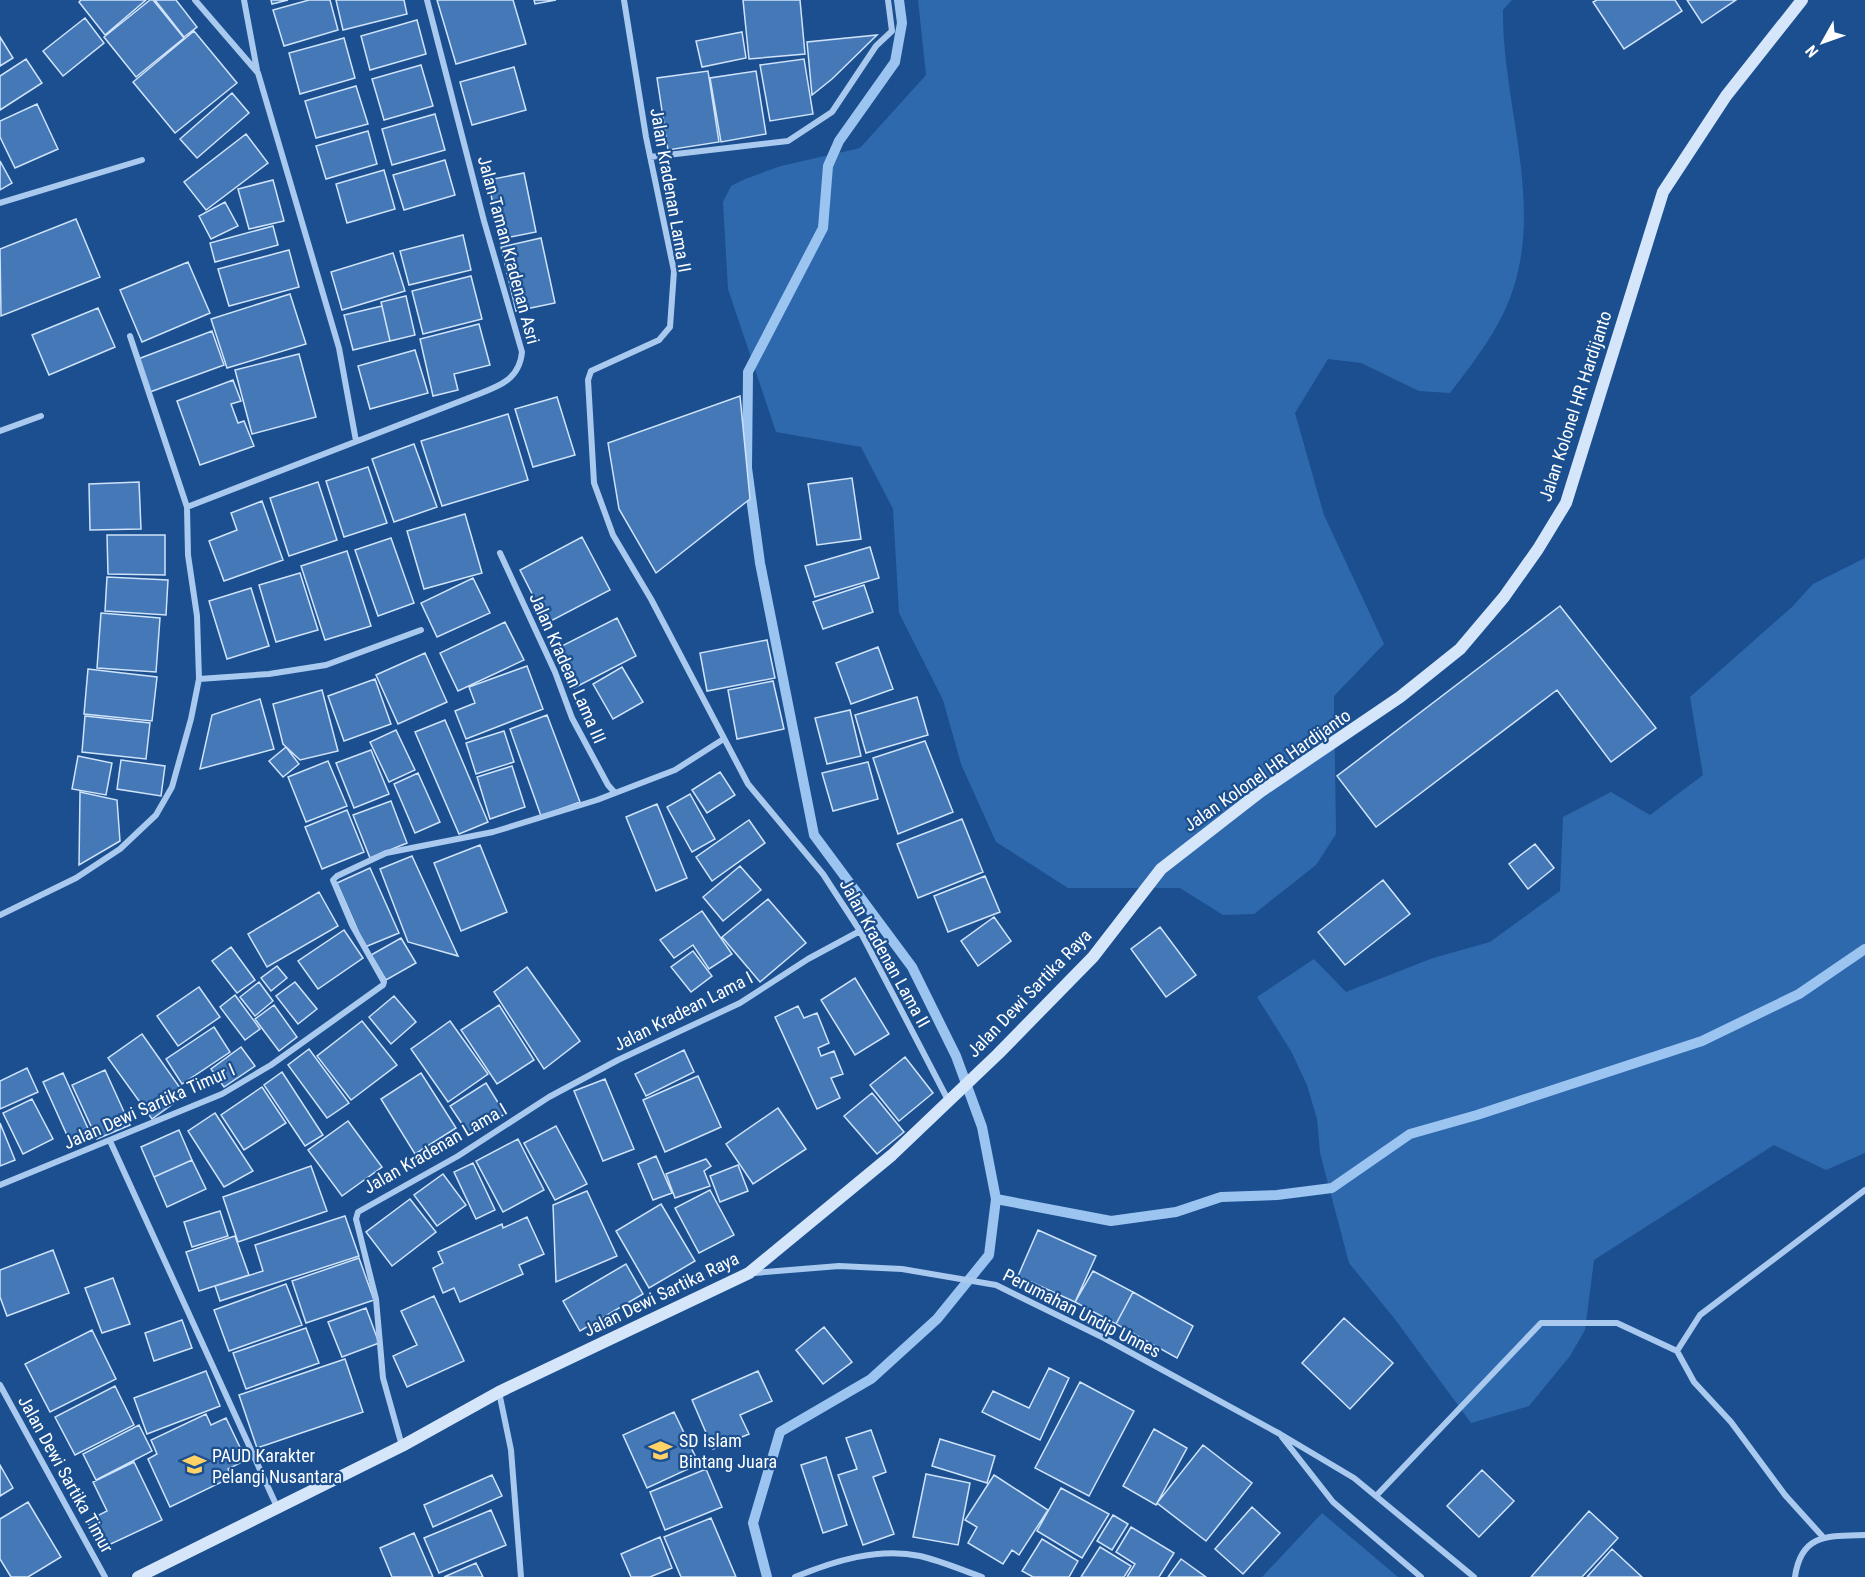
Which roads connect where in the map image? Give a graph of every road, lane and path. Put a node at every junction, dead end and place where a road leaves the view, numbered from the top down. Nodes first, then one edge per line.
1 (195, 0) edge
2 (244, 0) edge
3 (427, 0) edge
4 (624, 0) edge
5 (888, 0) edge
6 (1802, 0) edge
7 (258, 73) junction
8 (650, 157) junction
9 (141, 160) dead end
10 (0, 203) edge
11 (130, 336) dead end
12 (41, 416) dead end
13 (0, 431) edge
14 (356, 441) junction
15 (187, 507) junction
16 (500, 553) dead end
17 (421, 630) dead end
18 (199, 679) junction
19 (722, 740) junction
20 (615, 793) junction
21 (1161, 869) joint
22 (0, 915) edge
23 (860, 931) junction
24 (549, 1097) joint
25 (952, 1097) junction
26 (110, 1141) junction
27 (0, 1185) edge
28 (1865, 1190) edge
29 (748, 1273) junction
30 (1677, 1351) junction
31 (0, 1385) edge
32 (499, 1392) junction
33 (1280, 1434) junction
34 (402, 1446) junction
35 (1376, 1496) junction
36 (278, 1509) junction
37 (1865, 1535) edge
38 (1823, 1536) junction
39 (816, 1568) junction
40 (105, 1577) edge
41 (138, 1577) edge
42 (521, 1577) edge
43 (795, 1577) edge
44 (815, 1577) edge
45 (982, 1577) edge
46 (1421, 1577) edge
47 (1474, 1577) edge
48 (1794, 1577) edge

1 - 7 street
2 - 7 street
3 - 14 street, Jalan Taman Kradenan Asri
4 - 8 street, Jalan Kradenan Lama II
5 - 8 street
6 - 21 main road, Jalan Kolonel HR Hardijanto
7 - 14 street
8 - 19 street, Jalan Kradenan Lama II
9 - 10 street
11 - 15 street
12 - 13 street
14 - 15 street, Jalan Taman Kradenan Asri
15 - 18 street
16 - 20 street, Jalan Kradean Lama III
17 - 18 street
18 - 22 street
19 - 20 street
19 - 23 street, Jalan Kradenan Lama II
20 - 26 street, Jalan Dewi Sartika Timur I
21 - 25 main road, Jalan Dewi Sartika Raya
23 - 24 street, Jalan Kradean Lama I
23 - 25 street, Jalan Kradenan Lama II
24 - 34 street, Jalan Kradenan Lama I
25 - 29 main road, Jalan Dewi Sartika Raya
26 - 27 street, Jalan Dewi Sartika Timur I
26 - 36 street
28 - 30 street
29 - 32 main road, Jalan Dewi Sartika Raya
29 - 33 street, Perumahan Undip Unnes
30 - 35 street
30 - 38 street
31 - 40 street, Jalan Dewi Sartika Timur
32 - 34 main road, Jalan Dewi Sartika Raya
32 - 42 street
33 - 35 street, Perumahan Undip Unnes
33 - 46 street, Perumahan Undip Unnes
34 - 36 main road, Jalan Dewi Sartika Raya
35 - 47 street, Perumahan Undip Unnes
36 - 41 main road, Jalan Dewi Sartika Raya
37 - 38 street
38 - 48 street
39 - 43 street
39 - 44 street
39 - 45 street

